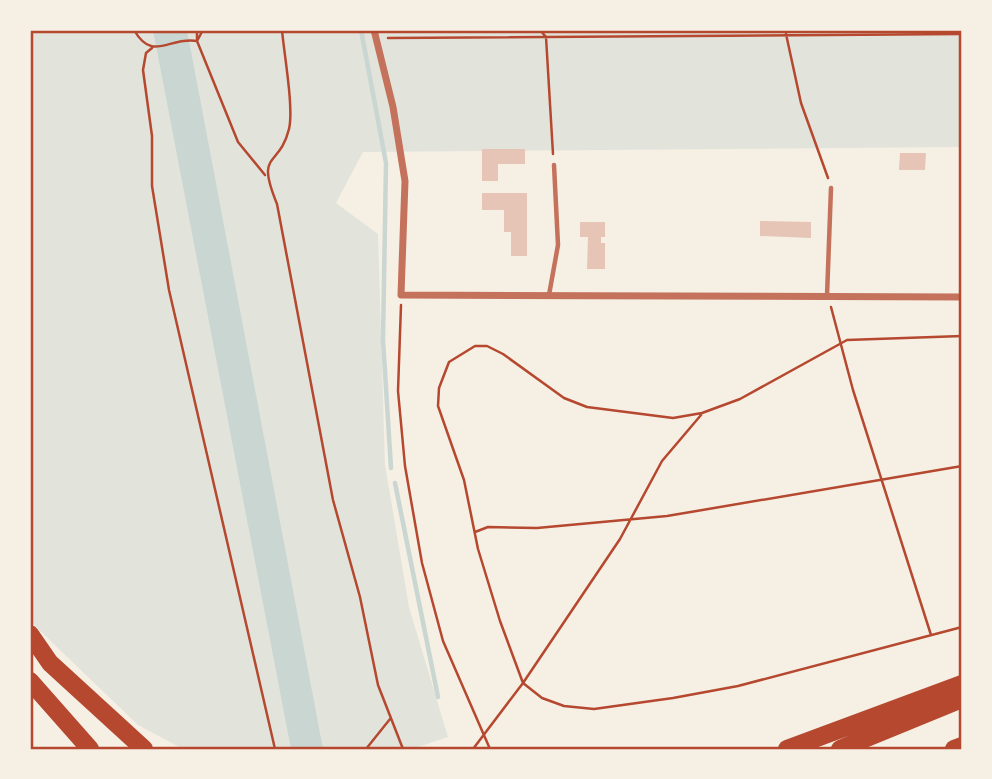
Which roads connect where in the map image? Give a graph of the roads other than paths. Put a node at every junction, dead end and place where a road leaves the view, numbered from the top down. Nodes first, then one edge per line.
1 (375, 34) edge
2 (554, 165) road end
3 (831, 188) road end
4 (549, 296) junction
5 (828, 297) junction
6 (962, 297) edge
7 (30, 634) edge
8 (30, 681) edge
9 (962, 684) edge
10 (962, 699) edge
11 (962, 746) edge
12 (90, 749) edge
13 (144, 749) edge
14 (787, 749) edge
15 (840, 749) edge
16 (954, 749) edge

1 - 4 street
2 - 4 lane
3 - 5 lane
4 - 5 street
5 - 6 street
7 - 13 highway
8 - 12 highway
9 - 14 highway
10 - 15 highway
11 - 16 highway

